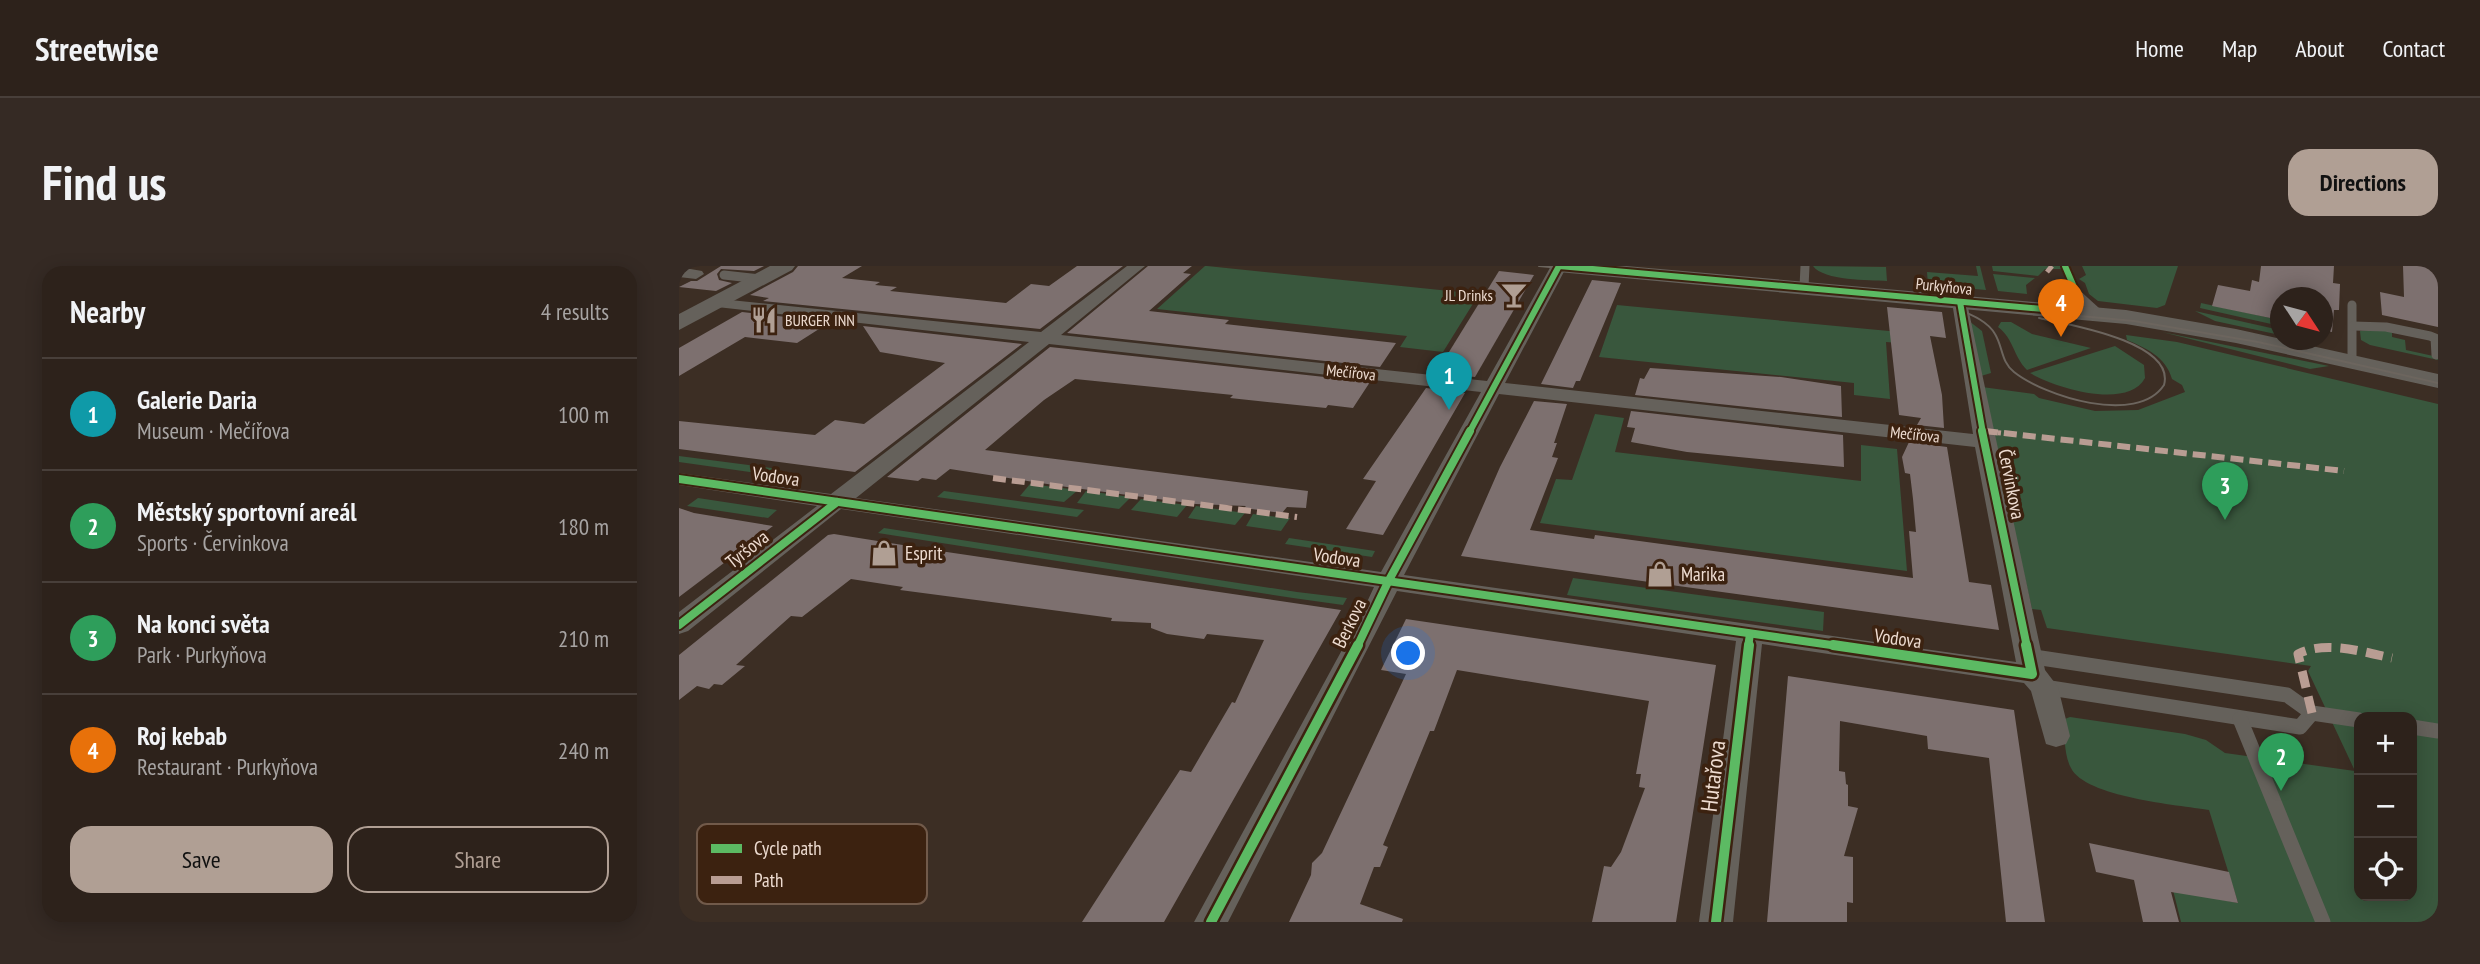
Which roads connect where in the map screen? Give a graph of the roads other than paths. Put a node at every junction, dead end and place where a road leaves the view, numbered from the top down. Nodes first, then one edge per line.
1 (785, 266) edge
2 (1137, 266) edge
3 (1558, 266) edge
4 (2066, 266) edge
5 (724, 275) dead end
6 (1805, 276) edge
7 (760, 279) junction
8 (717, 302) junction
9 (1960, 302) junction
10 (2076, 303) junction
11 (2352, 306) dead end
12 (679, 323) edge
13 (2353, 326) junction
14 (1044, 339) junction
15 (2436, 355) dead end
16 (2352, 361) junction
17 (2438, 381) edge
18 (1495, 388) junction
19 (1986, 442) junction
20 (679, 480) edge
21 (837, 502) junction
22 (1388, 582) junction
23 (679, 625) edge
24 (1750, 634) junction
25 (2035, 672) junction
26 (2312, 713) junction
27 (2240, 719) junction
28 (2354, 719) edge
29 (2417, 728) edge
30 (2438, 731) edge
31 (2056, 736) dead end
32 (1211, 922) edge
33 (1716, 922) edge
34 (2323, 922) edge

1 - 7 street
2 - 14 street, Tyršova
3 - 6 street, Purkyňova
3 - 18 street, Berkova
4 - 10 lane
5 - 7 lane
6 - 9 street, Purkyňova
7 - 8 street
8 - 12 street
8 - 14 street, Mečířova
9 - 10 street, Purkyňova
9 - 19 street, Červinkova
10 - 16 street, Purkyňova
11 - 13 lane
13 - 15 lane
13 - 16 lane
14 - 18 street, Mečířova
14 - 21 street, Tyršova
16 - 17 street, Purkyňova
18 - 19 street, Mečířova
18 - 22 street, Berkova
19 - 25 street, Červinkova
20 - 21 street, Vodova
21 - 22 street, Vodova
21 - 23 street, Tyršova
22 - 24 street, Vodova
22 - 32 street, Berkova
24 - 25 street, Vodova
24 - 33 street, Hutařova
25 - 26 lane
25 - 27 lane
25 - 31 street, Červinkova
26 - 27 lane
26 - 28 lane
27 - 34 lane
29 - 30 lane

